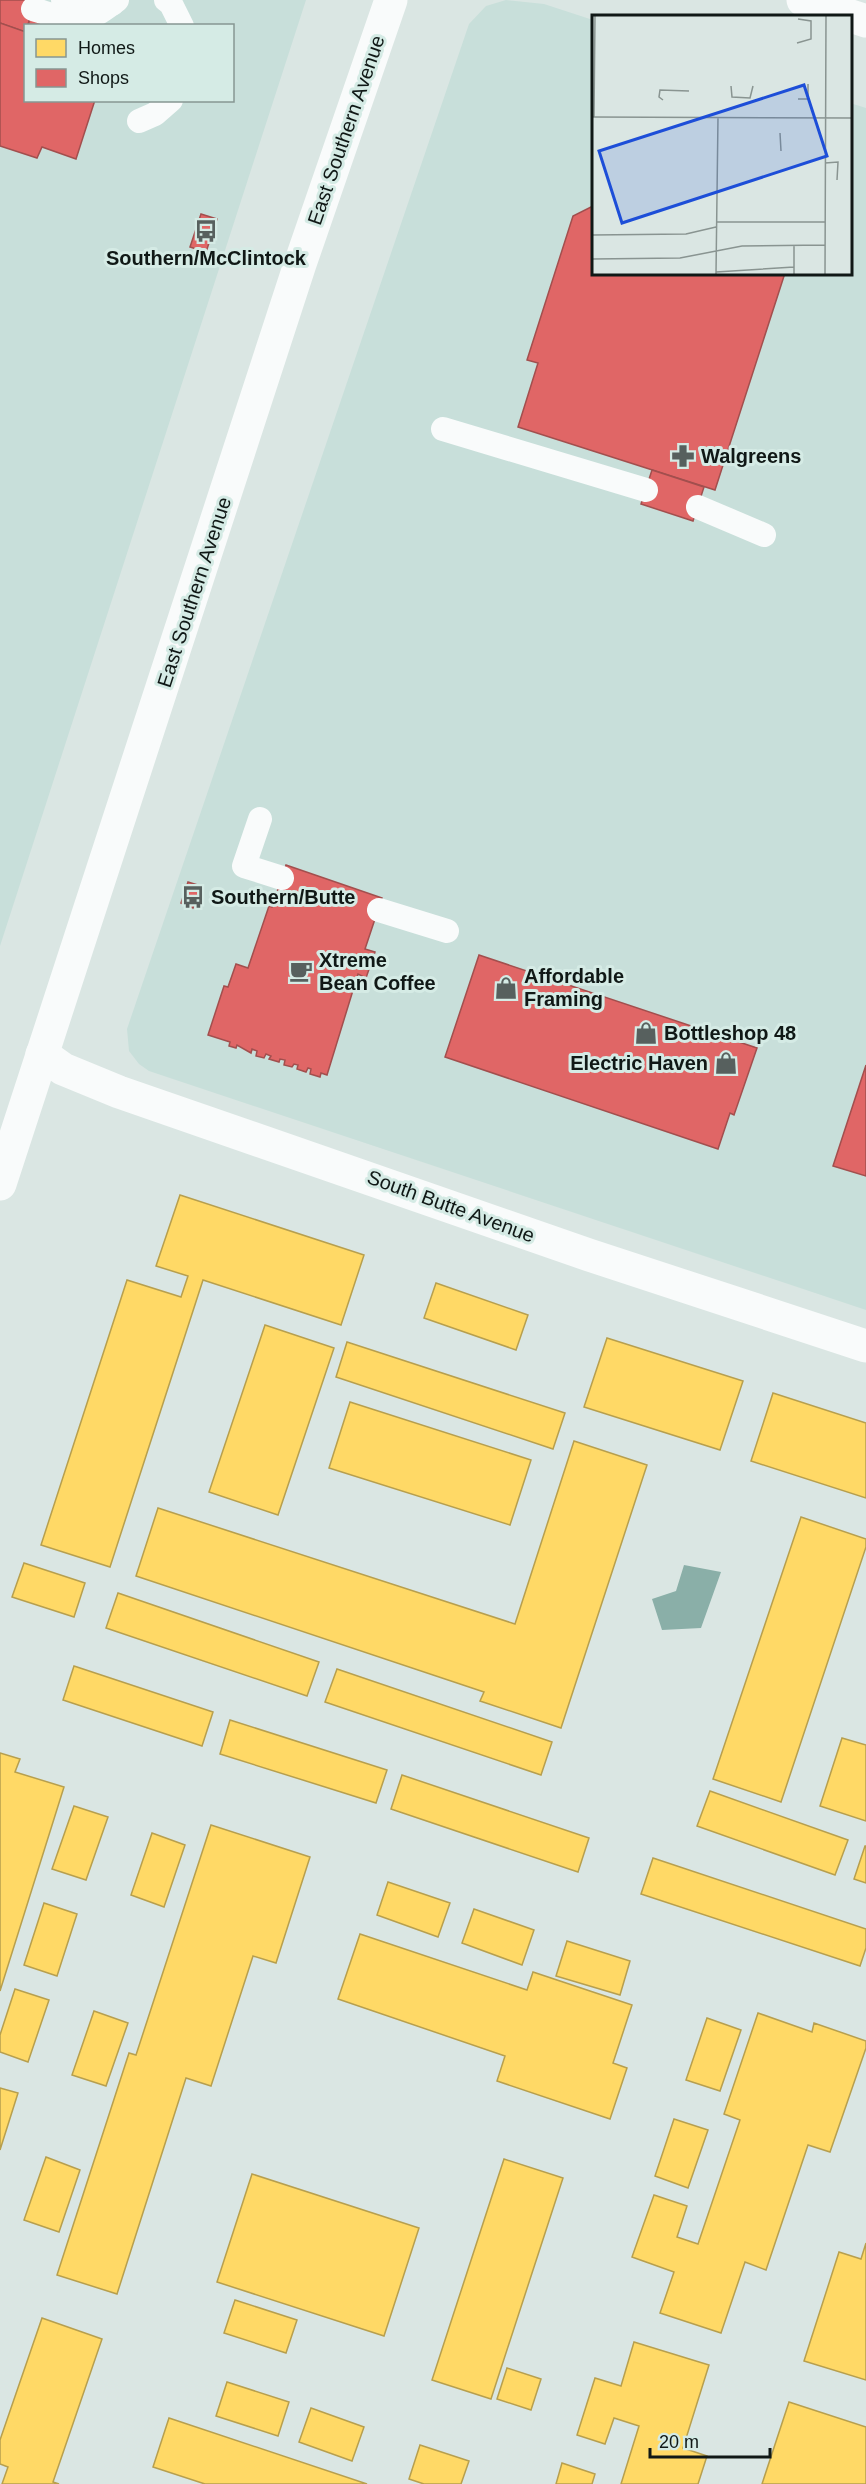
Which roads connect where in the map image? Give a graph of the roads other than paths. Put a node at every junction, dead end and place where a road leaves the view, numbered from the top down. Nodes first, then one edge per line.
1 (63, 0) edge
2 (166, 0) edge
3 (391, 0) edge
4 (803, 0) edge
5 (112, 1) edge
6 (33, 9) dead end
7 (848, 15) edge
8 (851, 16) edge
9 (866, 21) edge
10 (181, 24) edge
11 (169, 102) edge
12 (139, 121) dead end
13 (443, 429) dead end
14 (646, 490) dead end
15 (698, 507) dead end
16 (764, 535) dead end
17 (260, 819) dead end
18 (282, 878) dead end
19 (378, 910) dead end
20 (447, 931) dead end
21 (42, 1054) junction
22 (0, 1184) edge
23 (866, 1346) edge

1 - 5 lane
2 - 10 lane
3 - 21 main road, East Southern Avenue
4 - 7 main road
5 - 6 lane
8 - 9 main road
11 - 12 lane
13 - 14 lane
15 - 16 lane
17 - 18 lane
19 - 20 lane
21 - 22 main road, East Southern Avenue
21 - 23 main road, South Butte Avenue

